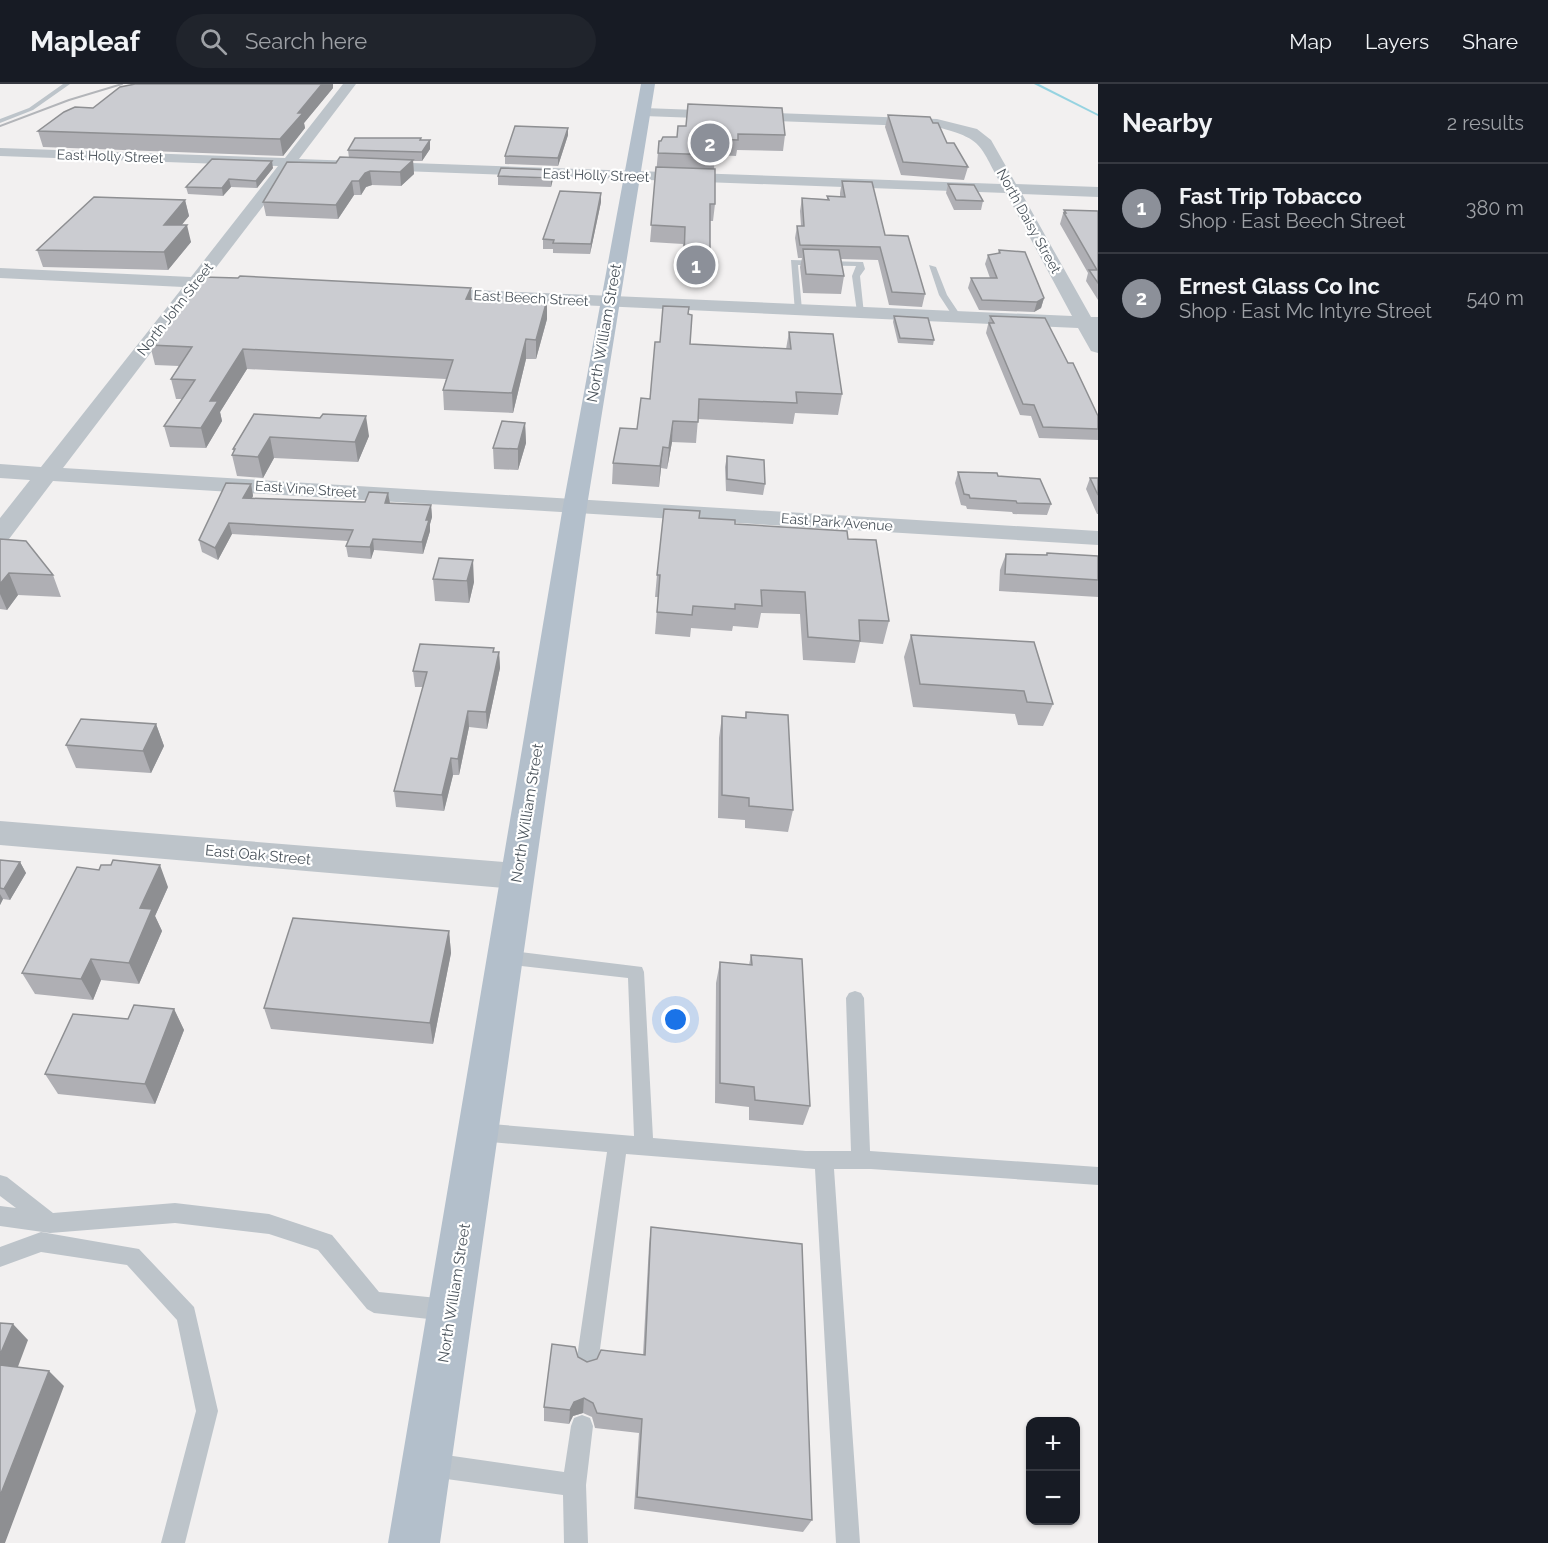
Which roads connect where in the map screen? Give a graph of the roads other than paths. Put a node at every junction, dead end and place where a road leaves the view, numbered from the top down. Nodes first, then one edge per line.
1 (67, 84) edge
2 (350, 84) edge
3 (646, 98) edge
4 (0, 121) edge
5 (38, 141) edge
6 (21, 153) junction
7 (4, 158) edge
8 (290, 163) junction
9 (632, 176) junction
10 (1010, 189) junction
11 (1098, 192) edge
12 (932, 267) dead end
13 (0, 273) edge
14 (196, 282) junction
15 (255, 285) edge
16 (408, 292) edge
17 (609, 302) junction
18 (798, 310) junction
19 (861, 312) junction
20 (957, 316) junction
21 (1092, 322) edge
22 (1098, 347) edge
23 (0, 471) edge
24 (48, 473) junction
25 (575, 506) junction
26 (0, 534) edge
27 (1098, 538) edge
28 (0, 833) edge
29 (517, 876) junction
30 (504, 957) junction
31 (855, 998) dead end
32 (478, 1132) junction
33 (618, 1144) junction
34 (644, 1147) junction
35 (824, 1160) junction
36 (861, 1160) junction
37 (1098, 1176) edge
38 (0, 1184) edge
39 (0, 1216) edge
40 (45, 1232) junction
41 (0, 1257) edge
42 (451, 1311) junction
43 (587, 1364) edge
44 (582, 1426) edge
45 (428, 1464) junction
46 (574, 1485) junction
47 (173, 1543) edge
48 (414, 1543) edge
49 (576, 1543) edge
50 (848, 1543) edge

1 - 4 lane
2 - 8 street, North John Street
3 - 9 main road, North William Street
3 - 10 street, North Daisy Street
5 - 6 street
6 - 7 street, East Holly Street
6 - 8 street, East Holly Street
8 - 9 street, East Holly Street
8 - 14 street, North John Street
9 - 10 street, East Holly Street
9 - 17 main road, North William Street
10 - 11 street, East Holly Street
10 - 21 street, North Daisy Street
12 - 20 lane
13 - 14 street
14 - 15 street
14 - 24 street, North John Street
16 - 17 street, East Beech Street
17 - 18 street, East Beech Street
17 - 25 main road, North William Street
18 - 19 street, East Beech Street
18 - 19 lane
19 - 20 street, East Beech Street
20 - 21 street, East Beech Street
21 - 22 street, North Daisy Street
23 - 24 street, East Vine Street
24 - 25 street, East Vine Street
24 - 26 street, North John Street
25 - 27 street, East Park Avenue
25 - 29 main road, North William Street
28 - 29 street, East Oak Street
29 - 30 main road, North William Street
30 - 32 main road, North William Street
30 - 34 lane
31 - 36 lane
32 - 33 lane
32 - 42 main road, North William Street
33 - 34 lane
33 - 43 lane
34 - 35 lane
35 - 36 lane
35 - 50 lane
36 - 37 lane
38 - 40 lane
39 - 40 lane
40 - 41 lane
40 - 42 lane
40 - 47 lane
42 - 45 main road, North William Street
44 - 46 lane
45 - 46 lane
45 - 48 main road, North William Street
46 - 49 lane

